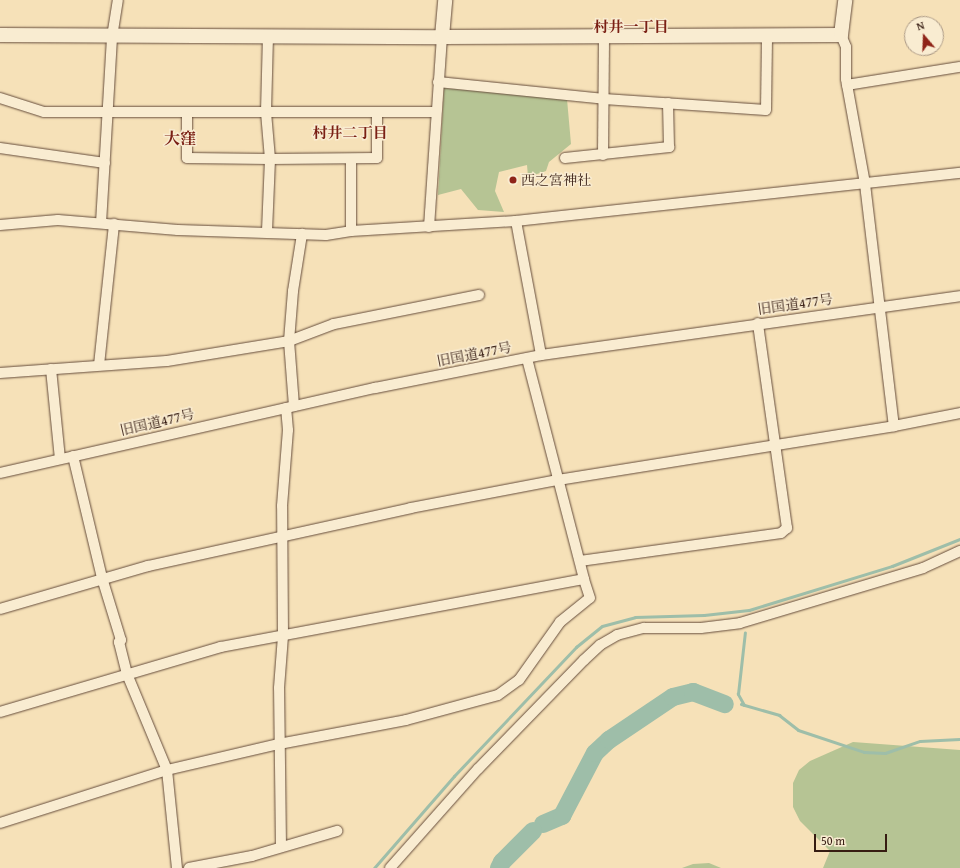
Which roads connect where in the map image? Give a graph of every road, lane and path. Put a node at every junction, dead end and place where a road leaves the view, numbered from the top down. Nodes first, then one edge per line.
1 (118, 0) edge
2 (445, 0) edge
3 (845, 0) edge
4 (0, 35) edge
5 (842, 35) junction
6 (268, 36) junction
7 (112, 37) junction
8 (604, 37) junction
9 (767, 37) junction
10 (442, 38) junction
11 (960, 67) edge
12 (438, 82) junction
13 (847, 85) junction
14 (0, 98) edge
15 (604, 99) junction
16 (668, 103) junction
17 (108, 112) junction
18 (187, 112) junction
19 (266, 112) junction
20 (377, 112) junction
21 (435, 112) junction
22 (0, 148) edge
23 (603, 155) junction
24 (565, 158) dead end
25 (270, 159) junction
26 (350, 159) junction
27 (105, 163) junction
28 (960, 172) edge
29 (865, 184) junction
30 (516, 221) junction
31 (101, 223) junction
32 (114, 224) junction
33 (0, 225) edge
34 (429, 227) junction
35 (267, 231) junction
36 (351, 231) junction
37 (302, 234) junction
38 (479, 295) dead end
39 (960, 296) edge
40 (880, 306) junction
41 (758, 323) junction
42 (289, 341) junction
43 (541, 355) junction
44 (527, 358) junction
45 (99, 365) junction
46 (51, 369) junction
47 (0, 373) edge
48 (290, 407) junction
49 (960, 413) edge
50 (894, 426) junction
51 (776, 446) junction
52 (73, 456) junction
53 (60, 459) junction
54 (0, 473) edge
55 (558, 480) junction
56 (282, 536) junction
57 (960, 551) edge
58 (580, 561) junction
59 (102, 578) junction
60 (584, 579) junction
61 (0, 609) edge
62 (283, 636) junction
63 (127, 674) junction
64 (0, 712) edge
65 (279, 744) junction
66 (167, 770) junction
67 (0, 823) edge
68 (337, 831) dead end
69 (281, 847) junction
70 (177, 868) edge
71 (189, 868) edge
72 (390, 868) edge

1 - 7 street
2 - 10 street
3 - 5 street
4 - 7 street
5 - 9 street
5 - 13 street
6 - 7 street
6 - 10 street
6 - 19 street
7 - 17 street
8 - 9 street
8 - 10 street
8 - 15 street
9 - 16 street
10 - 12 street
11 - 13 street
12 - 15 street
12 - 21 street
13 - 29 street
14 - 17 street
15 - 16 street
15 - 23 street
16 - 23 street
17 - 18 street
17 - 27 street
18 - 19 street
18 - 25 street
19 - 20 street
19 - 25 street
20 - 21 street
20 - 26 street
21 - 34 street
22 - 27 street
23 - 24 street
25 - 26 street
25 - 35 street
26 - 36 street
27 - 31 street
28 - 29 street
29 - 30 street
29 - 40 street
30 - 34 street
30 - 43 street
31 - 32 street
31 - 33 street
32 - 35 street
32 - 45 street
34 - 36 street
35 - 37 street
36 - 37 street
37 - 42 street
38 - 42 street
39 - 40 street, 旧国道477号
40 - 41 street, 旧国道477号
40 - 50 street
41 - 43 street, 旧国道477号
41 - 51 street
42 - 45 street
42 - 48 street
43 - 44 street, 旧国道477号
44 - 48 street, 旧国道477号
44 - 55 street
45 - 46 street
46 - 47 street
46 - 53 street
48 - 52 street, 旧国道477号
48 - 56 street
49 - 50 street
50 - 51 street
51 - 55 street
51 - 58 street
52 - 53 street, 旧国道477号
52 - 59 street
53 - 54 street, 旧国道477号
55 - 56 street
55 - 58 street
56 - 59 street
56 - 62 street
57 - 72 street
58 - 60 street
59 - 61 street
59 - 63 street
60 - 62 street
60 - 65 street
62 - 63 street
62 - 65 street
63 - 64 street
63 - 66 street
65 - 66 street
65 - 69 street
66 - 67 street
66 - 70 street
68 - 69 street
69 - 71 street

